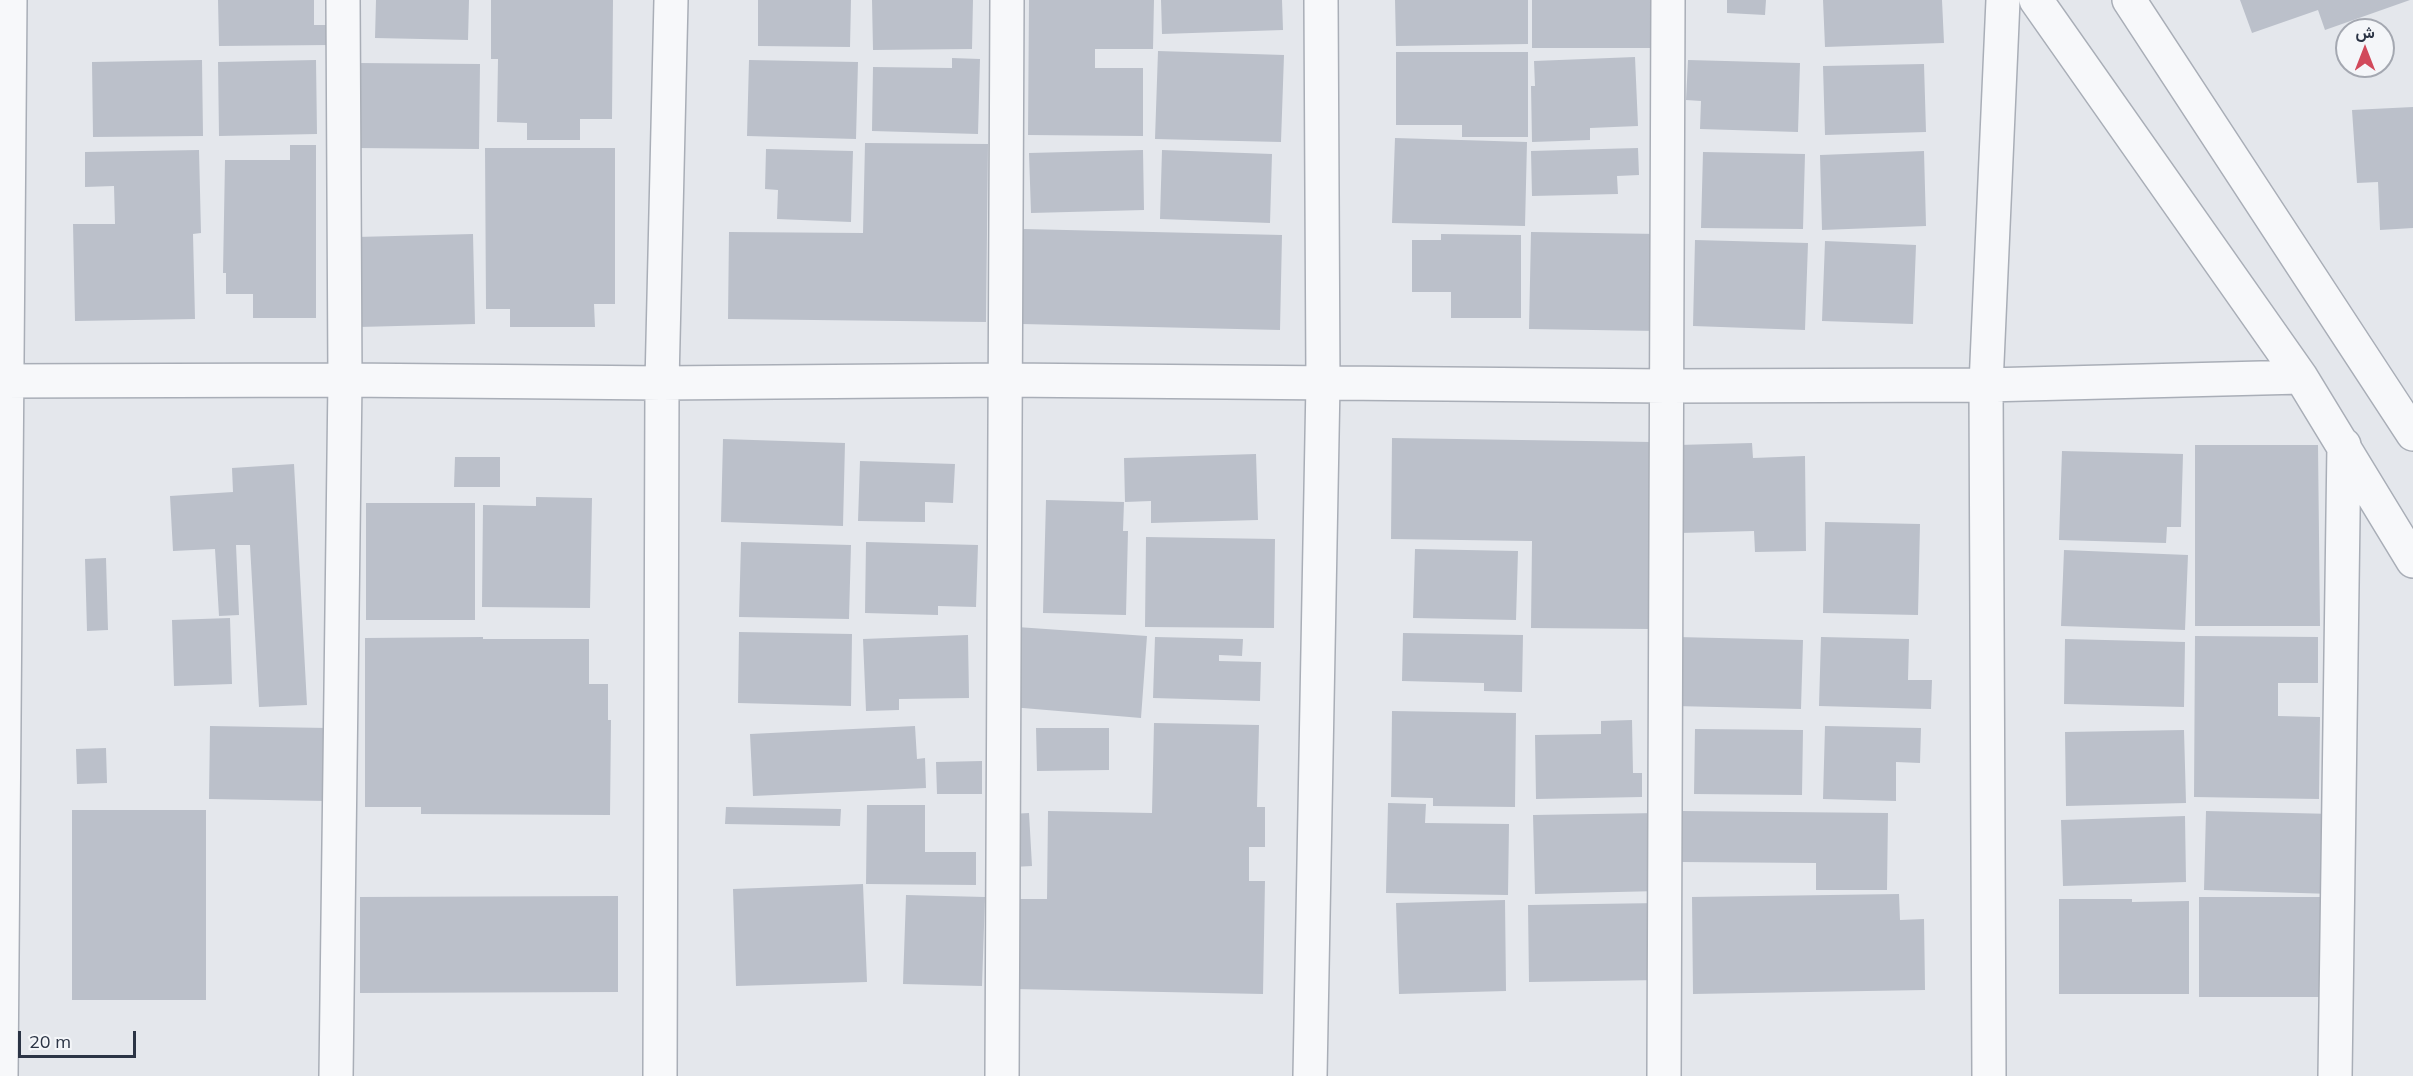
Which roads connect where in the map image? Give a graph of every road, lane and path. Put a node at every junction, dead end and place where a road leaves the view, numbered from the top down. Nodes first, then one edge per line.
1 (10, 0) edge
2 (343, 0) edge
3 (671, 0) edge
4 (1007, 0) edge
5 (1321, 0) edge
6 (1668, 0) edge
7 (2003, 0) edge
8 (2036, 0) edge
9 (2129, 0) edge
10 (2301, 377) junction
11 (345, 380) junction
12 (1005, 380) junction
13 (4, 381) edge
14 (662, 383) junction
15 (1323, 383) junction
16 (1986, 385) junction
17 (1666, 386) junction
18 (2398, 387) edge
19 (2413, 434) edge
20 (2344, 445) junction
21 (2413, 561) edge
22 (1, 1076) edge
23 (336, 1076) edge
24 (660, 1076) edge
25 (1002, 1076) edge
26 (1310, 1076) edge
27 (1664, 1076) edge
28 (1989, 1076) edge
29 (2335, 1076) edge

1 - 13 street
2 - 11 street
3 - 14 street
4 - 12 street
5 - 15 street
6 - 17 street
7 - 16 street
8 - 10 street
9 - 18 street
10 - 16 street
10 - 20 street
11 - 13 street
11 - 14 street
11 - 23 street
12 - 14 street
12 - 15 street
12 - 25 street
13 - 22 street
14 - 24 street
15 - 17 street
15 - 26 street
16 - 17 street
16 - 28 street
17 - 27 street
18 - 19 street
20 - 21 street
20 - 29 street

